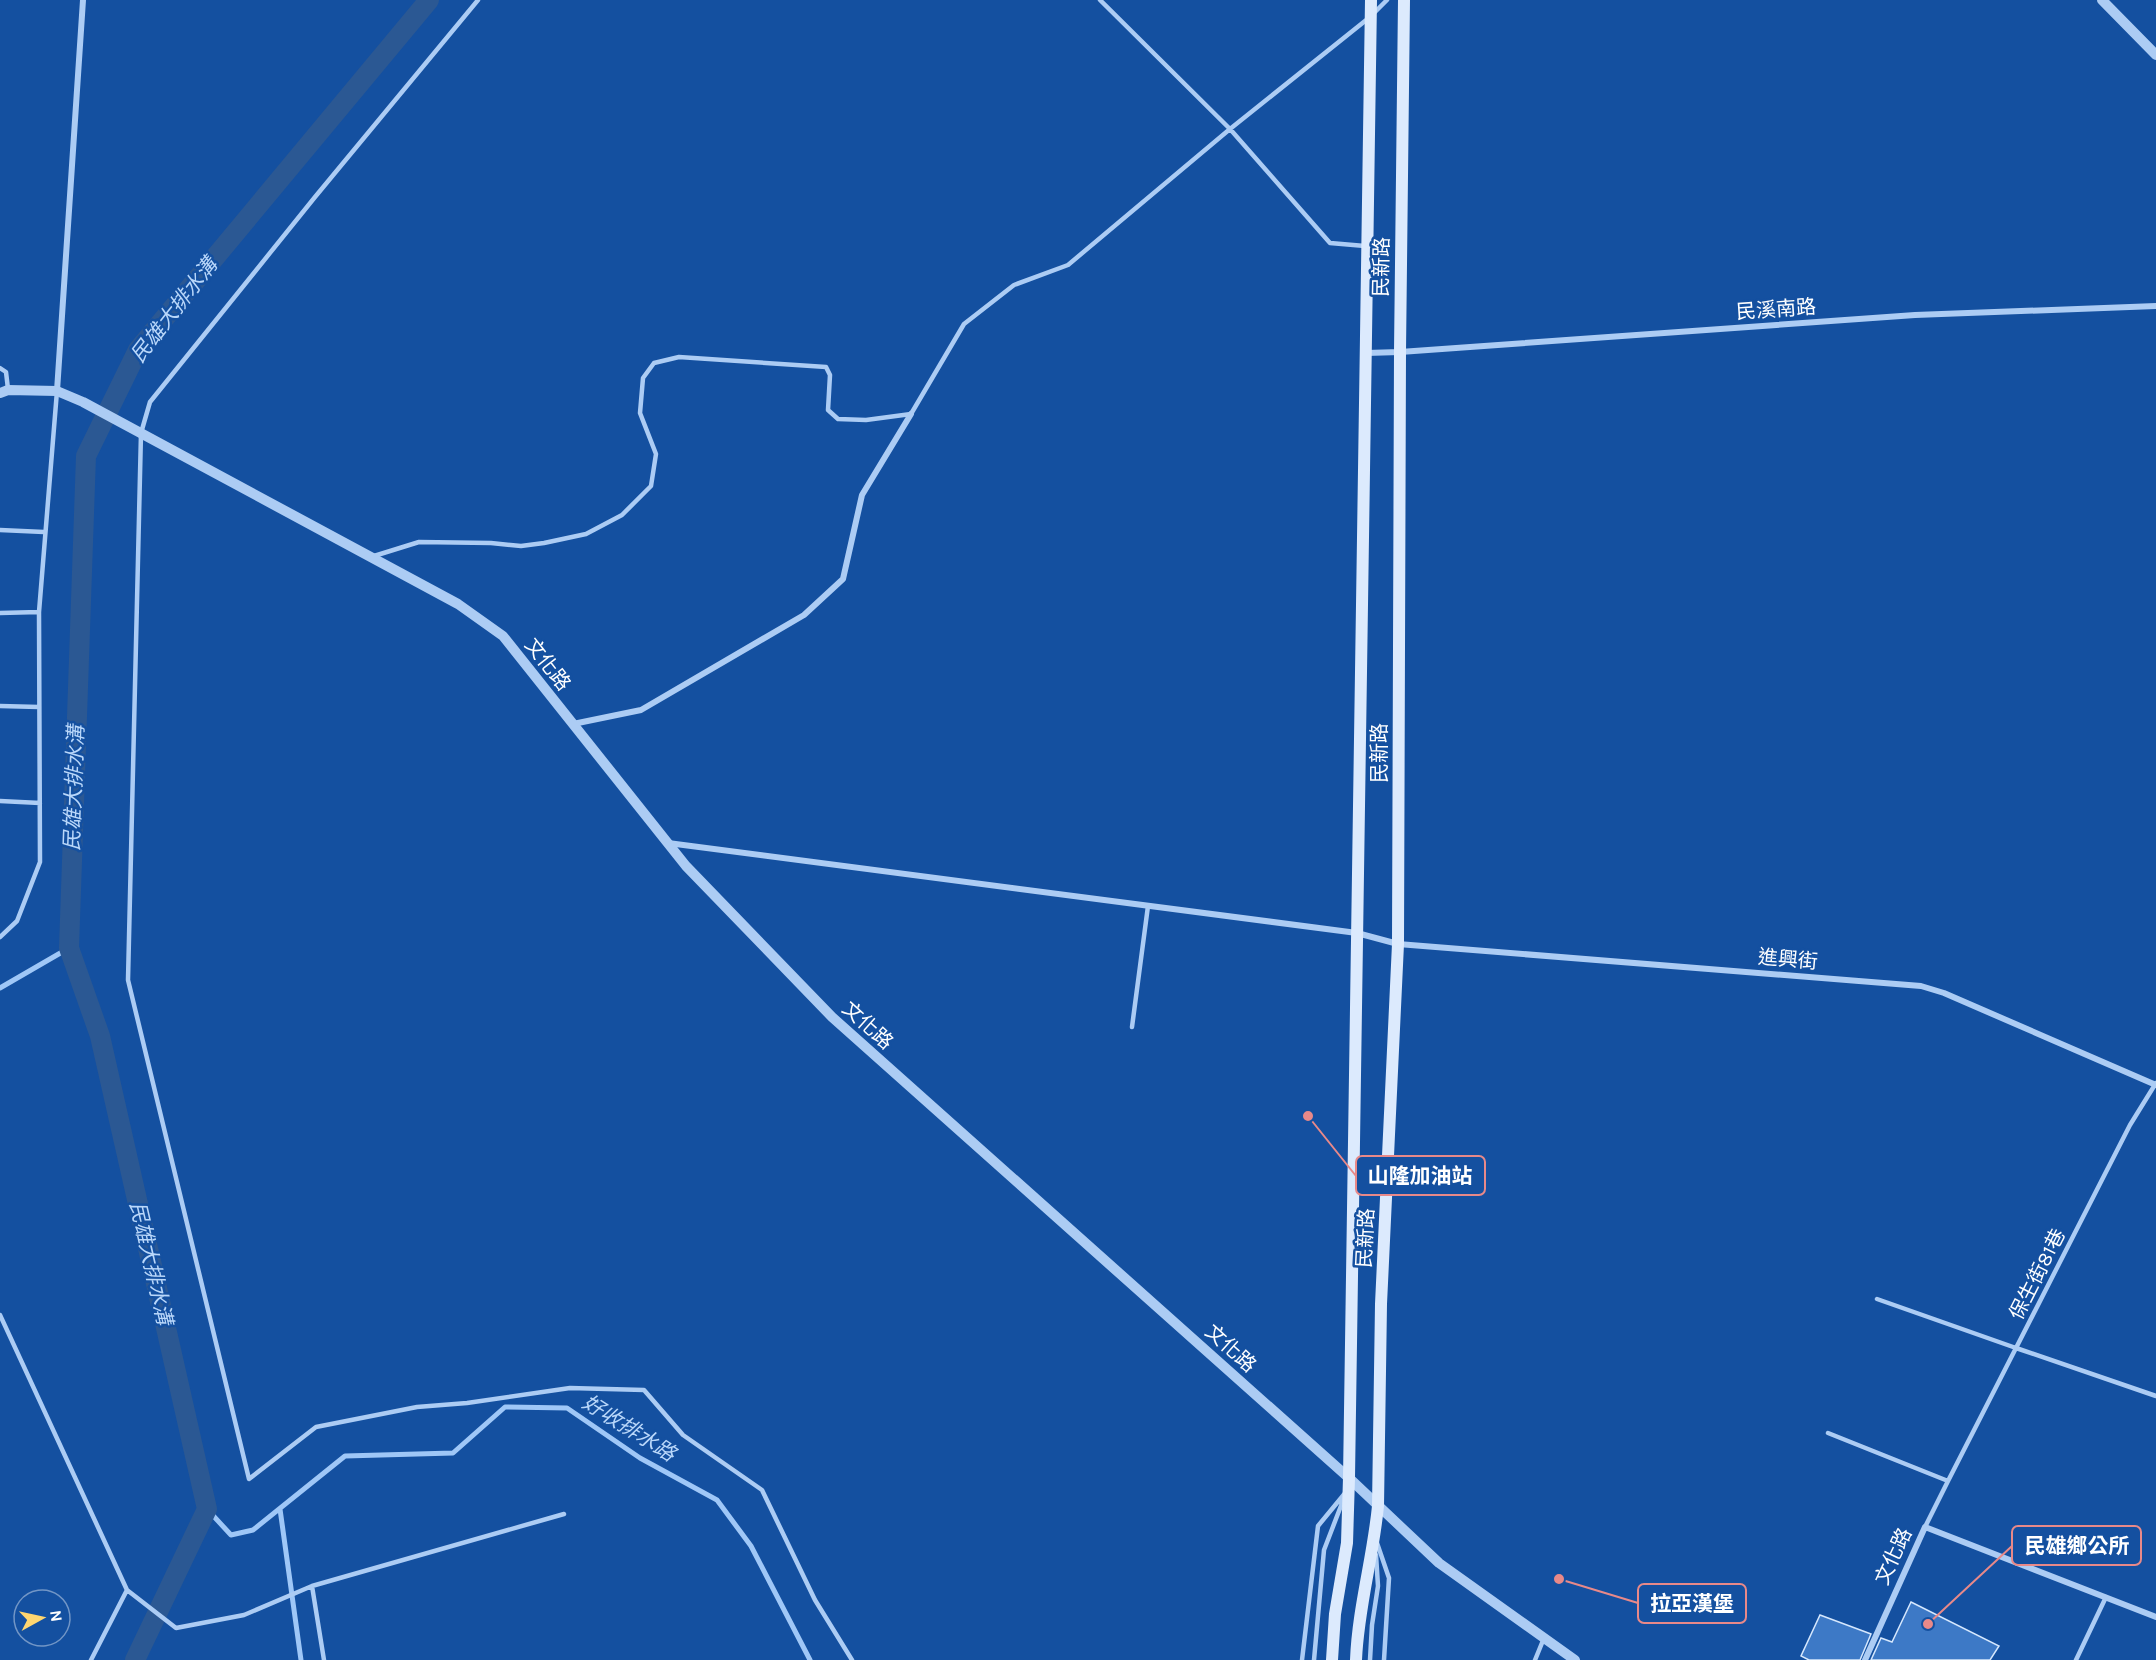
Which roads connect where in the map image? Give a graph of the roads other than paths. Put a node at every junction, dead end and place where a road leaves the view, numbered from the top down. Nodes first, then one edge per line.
1 (83, 0) edge
2 (478, 0) edge
3 (1100, 0) edge
4 (1371, 0) edge
5 (1387, 0) edge
6 (1404, 0) edge
7 (2102, 0) edge
8 (1370, 17) junction
9 (2156, 55) edge
10 (1230, 129) junction
11 (1368, 246) junction
12 (2156, 306) edge
13 (1400, 352) junction
14 (1365, 353) junction
15 (0, 368) edge
16 (4, 391) edge
17 (57, 391) junction
18 (911, 414) junction
19 (141, 433) junction
20 (0, 530) edge
21 (44, 532) junction
22 (372, 557) junction
23 (39, 612) junction
24 (0, 613) edge
25 (0, 706) edge
26 (39, 707) junction
27 (573, 724) junction
28 (0, 801) edge
29 (40, 803) junction
30 (668, 843) junction
31 (1148, 906) junction
32 (1357, 933) junction
33 (0, 937) edge
34 (1398, 944) junction
35 (1132, 1027) dead end
36 (2156, 1084) edge
37 (1877, 1299) dead end
38 (0, 1315) edge
39 (2016, 1348) junction
40 (2156, 1396) edge
41 (1828, 1433) dead end
42 (1948, 1481) junction
43 (1348, 1484) junction
44 (1378, 1506) junction
45 (564, 1514) dead end
46 (1925, 1527) junction
47 (1375, 1538) junction
48 (312, 1586) junction
49 (127, 1590) junction
50 (2106, 1597) junction
51 (2156, 1617) edge
52 (1544, 1638) junction
53 (91, 1660) edge
54 (324, 1660) edge
55 (852, 1660) edge
56 (1302, 1660) edge
57 (1314, 1660) edge
58 (1332, 1660) edge
59 (1356, 1660) edge
60 (1370, 1660) edge
61 (1384, 1660) edge
62 (1535, 1660) edge
63 (1575, 1660) edge
64 (1865, 1660) edge
65 (2076, 1660) edge

1 - 17 street
2 - 19 lane
3 - 10 lane
4 - 8 main road, 民新路
5 - 8 lane
6 - 13 main road, 民新路
7 - 9 street
8 - 10 lane
8 - 11 main road, 民新路
10 - 11 lane
10 - 18 lane
11 - 14 main road, 民新路
12 - 13 street, 民溪南路
13 - 14 street, 民溪南路
13 - 34 main road, 民新路
14 - 32 main road, 民新路
15 - 16 lane
16 - 17 street
17 - 19 street, 文化路
17 - 21 lane
18 - 22 lane
18 - 27 street
19 - 22 street, 文化路
19 - 55 lane
20 - 21 lane
21 - 23 lane
22 - 27 street, 文化路
23 - 24 lane
23 - 26 lane
25 - 26 lane
26 - 29 lane
27 - 30 street, 文化路
28 - 29 lane
29 - 33 lane
30 - 31 street, 進興街
30 - 43 street, 文化路
31 - 32 street, 進興街
31 - 35 lane
32 - 34 street, 進興街
32 - 43 main road, 民新路
34 - 36 street, 進興街
34 - 44 main road, 民新路
36 - 39 lane, 保生街81巷
37 - 39 lane
38 - 49 lane
39 - 40 lane, 保生街81巷
39 - 42 lane
41 - 42 lane
42 - 46 lane
43 - 44 street, 文化路
43 - 56 lane
43 - 57 lane
43 - 58 main road, 民新路
44 - 47 main road, 民新路
44 - 52 street, 文化路
45 - 48 lane
46 - 50 street, 文化路
46 - 64 street, 文化路
47 - 59 main road, 民新路
47 - 60 lane
47 - 61 lane
48 - 49 lane
48 - 54 lane
49 - 53 lane
50 - 51 street, 文化路
50 - 65 lane
52 - 62 lane
52 - 63 street, 文化路

